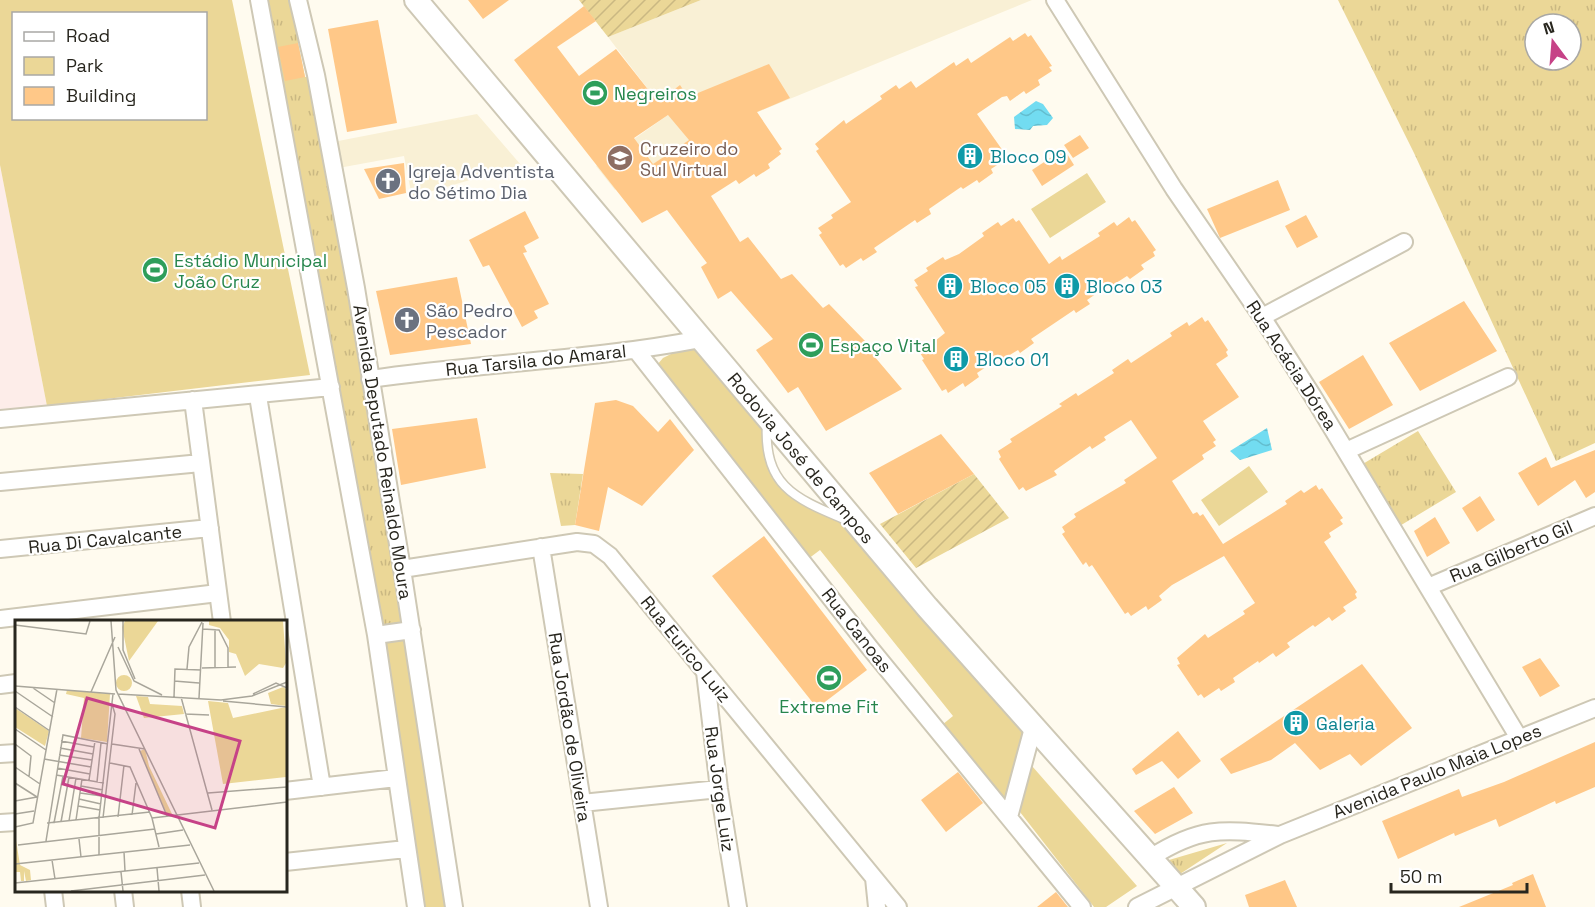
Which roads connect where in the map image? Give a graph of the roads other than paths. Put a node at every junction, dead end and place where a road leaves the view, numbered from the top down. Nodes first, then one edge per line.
1 (260, 0) edge
2 (298, 0) edge
3 (416, 0) edge
4 (1055, 0) edge
5 (1404, 242) dead end
6 (1262, 316) junction
7 (700, 339) junction
8 (636, 350) junction
9 (1508, 377) dead end
10 (370, 379) junction
11 (331, 387) junction
12 (258, 396) junction
13 (193, 400) junction
14 (0, 419) edge
15 (767, 419) junction
16 (1347, 451) junction
17 (201, 463) junction
18 (0, 482) edge
19 (1595, 516) edge
20 (857, 524) junction
21 (210, 528) junction
22 (541, 547) junction
23 (0, 549) edge
24 (402, 569) junction
25 (1428, 587) junction
26 (218, 594) junction
27 (0, 619) edge
28 (222, 620) edge
29 (412, 630) junction
30 (376, 635) junction
31 (705, 671) junction
32 (15, 683) edge
33 (0, 685) edge
34 (1595, 708) edge
35 (1033, 728) junction
36 (1519, 738) junction
37 (15, 753) edge
38 (0, 754) edge
39 (396, 778) junction
40 (322, 787) junction
41 (719, 789) junction
42 (286, 791) edge
43 (582, 803) junction
44 (1009, 817) junction
45 (15, 822) edge
46 (0, 824) edge
47 (1280, 836) junction
48 (406, 849) junction
49 (1150, 858) junction
50 (286, 862) edge
51 (874, 878) junction
52 (1176, 888) junction
53 (53, 892) edge
54 (123, 892) edge
55 (190, 892) edge
56 (55, 907) edge
57 (125, 907) edge
58 (192, 907) edge
59 (416, 907) edge
60 (454, 907) edge
61 (599, 907) edge
62 (738, 907) edge
63 (877, 907) edge
64 (898, 907) edge
65 (1082, 907) edge
66 (1137, 907) edge
67 (1194, 907) edge

1 - 11 street, Avenida Deputado Reinaldo Moura
2 - 10 street, Avenida Deputado Reinaldo Moura
3 - 7 main road, Rodovia José de Campos
4 - 6 street, Rua Acácia Dórea
5 - 6 street
6 - 16 street, Rua Acácia Dórea
7 - 8 street, Rua Tarsila do Amaral
7 - 15 main road, Rodovia José de Campos
8 - 10 street, Rua Tarsila do Amaral
8 - 44 street, Rua Canoas
9 - 16 street
10 - 24 street, Avenida Deputado Reinaldo Moura
11 - 12 street
11 - 30 street, Avenida Deputado Reinaldo Moura
12 - 13 street
12 - 40 street
13 - 14 street
13 - 17 street
15 - 20 main road, Rodovia José de Campos
15 - 20 lane
16 - 25 street, Rua Acácia Dórea
17 - 18 street
17 - 21 street
19 - 25 street, Rua Gilberto Gil
20 - 35 main road, Rodovia José de Campos
21 - 23 street, Rua Di Cavalcante
21 - 26 street
22 - 24 street, Rua Eurico Luiz
22 - 31 street, Rua Eurico Luiz
22 - 43 street, Rua Jordão de Oliveira
24 - 29 street, Avenida Deputado Reinaldo Moura
25 - 36 street, Rua Acácia Dórea
26 - 27 street
26 - 28 street
29 - 30 street
29 - 60 street, Avenida Deputado Reinaldo Moura
30 - 39 street, Avenida Deputado Reinaldo Moura
31 - 41 street, Rua Jorge Luiz
31 - 51 street, Rua Eurico Luiz
32 - 33 street
34 - 36 street, Avenida Paulo Maia Lopes
35 - 44 street
35 - 49 main road, Rodovia José de Campos
36 - 47 street, Avenida Paulo Maia Lopes
37 - 38 street
39 - 40 street
39 - 48 street, Avenida Deputado Reinaldo Moura
40 - 42 street
41 - 43 street
41 - 62 street, Rua Jorge Luiz
43 - 61 street, Rua Jordão de Oliveira
44 - 65 street, Rua Canoas
45 - 46 street
47 - 49 street, Avenida Paulo Maia Lopes
47 - 52 street, Avenida Paulo Maia Lopes
48 - 50 street
48 - 59 street, Avenida Deputado Reinaldo Moura
49 - 52 main road, Rodovia José de Campos
51 - 63 street
51 - 64 street, Rua Eurico Luiz
52 - 66 street, Avenida Paulo Maia Lopes
52 - 67 main road, Rodovia José de Campos
53 - 56 street
54 - 57 street
55 - 58 street

